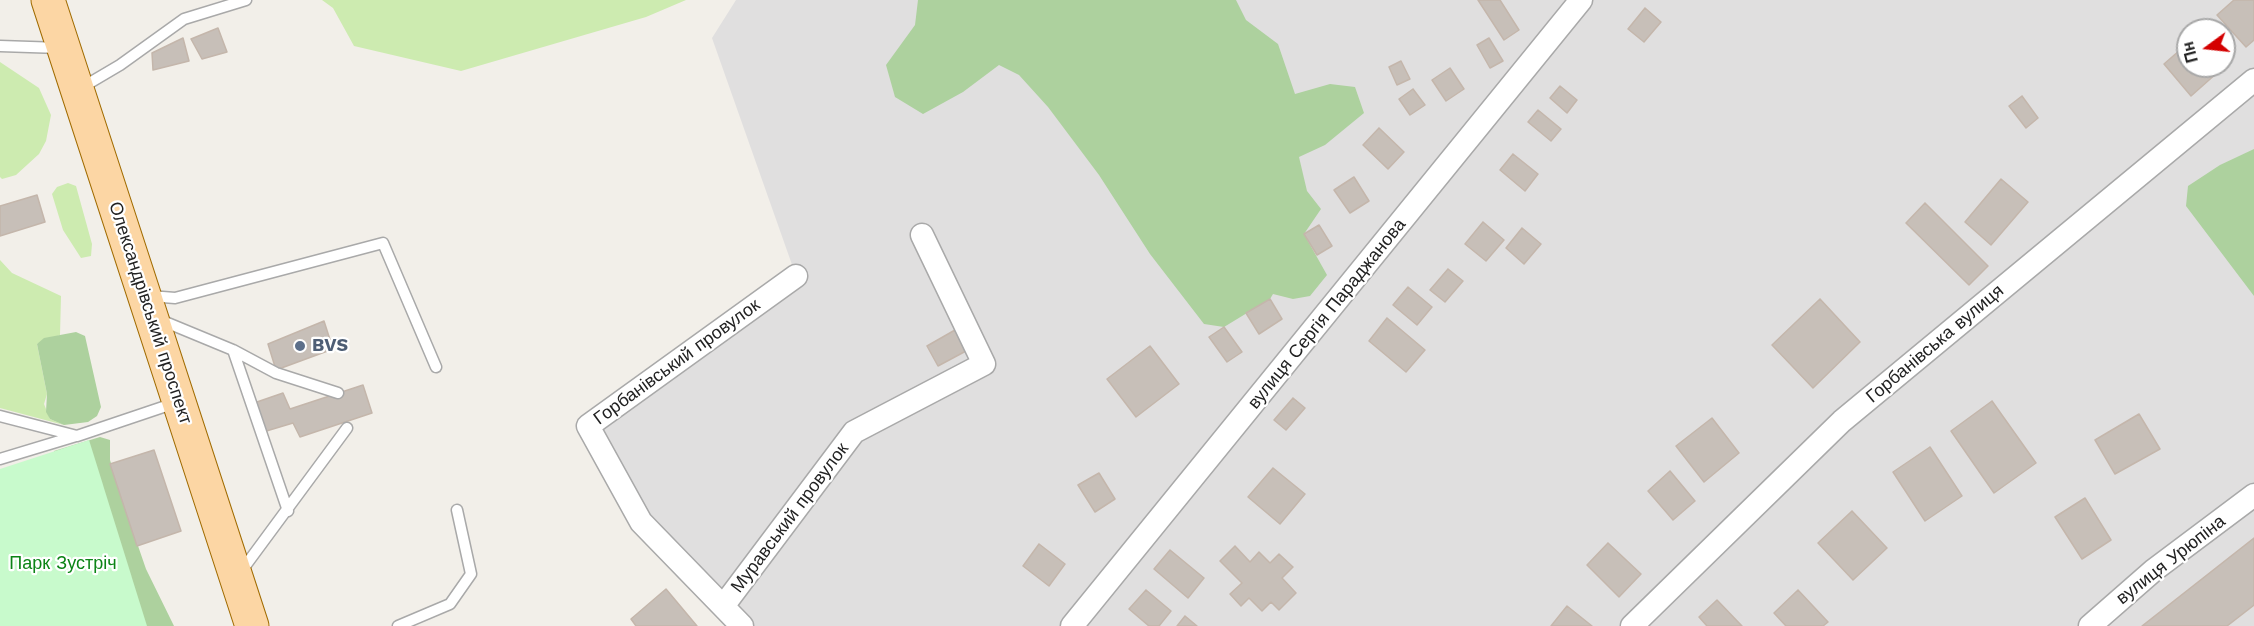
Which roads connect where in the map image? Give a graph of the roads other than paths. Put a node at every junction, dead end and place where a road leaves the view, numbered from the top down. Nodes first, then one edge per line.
1 (48, 0) edge
2 (246, 0) edge
3 (1581, 0) edge
4 (0, 46) edge
5 (63, 48) junction
6 (2254, 80) edge
7 (78, 89) junction
8 (922, 235) dead end
9 (796, 276) dead end
10 (147, 306) junction
11 (233, 350) junction
12 (436, 367) dead end
13 (338, 393) dead end
14 (178, 402) junction
15 (0, 416) edge
16 (347, 428) dead end
17 (77, 436) junction
18 (0, 459) edge
19 (2254, 495) edge
20 (458, 510) dead end
21 (288, 511) junction
22 (237, 578) junction
23 (724, 605) junction
24 (252, 626) edge
25 (398, 626) edge
26 (742, 626) edge
27 (1072, 626) edge
28 (1632, 626) edge
29 (2090, 626) edge

1 - 5 main road, Олександрівський проспект
2 - 7 lane
3 - 27 street, вулиця Сергія Параджанова
4 - 5 lane
5 - 7 main road, Олександрівський проспект
6 - 28 street, Горбанівська вулиця
7 - 10 main road, Олександрівський проспект
8 - 23 street, Муравський провулок
9 - 23 street, Горбанівський провулок
10 - 11 lane
10 - 12 lane
10 - 14 main road, Олександрівський проспект
11 - 13 lane
11 - 21 lane
14 - 17 lane
14 - 22 main road, Олександрівський проспект
15 - 17 lane
16 - 21 lane
17 - 18 lane
19 - 29 street, вулиця Урюпіна
20 - 25 lane
21 - 22 lane
22 - 24 main road, Олександрівський проспект
23 - 26 street, Горбанівський провулок

